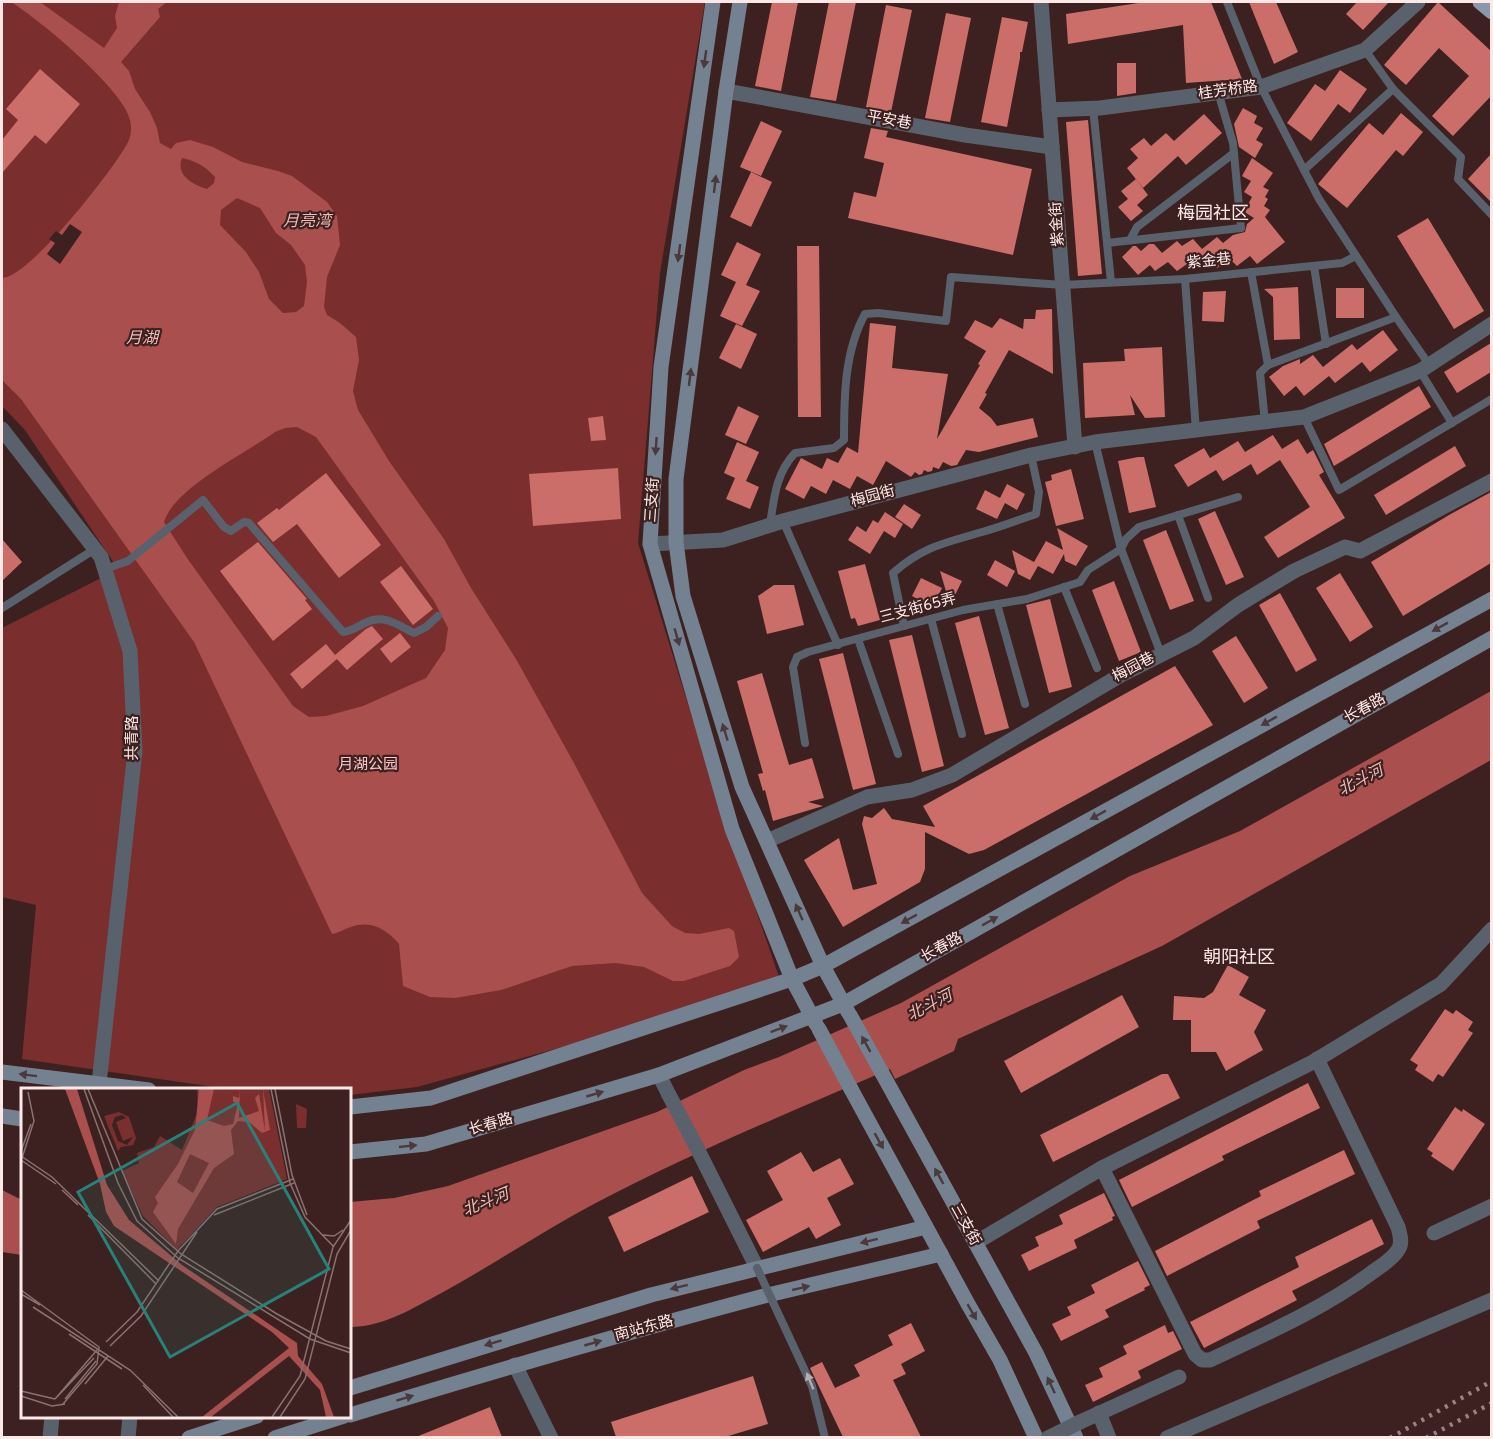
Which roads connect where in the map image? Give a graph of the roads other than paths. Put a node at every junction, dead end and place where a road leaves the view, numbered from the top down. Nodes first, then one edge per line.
1 (713, 2) edge
2 (740, 2) edge
3 (1041, 2) edge
4 (1227, 2) edge
5 (1418, 2) edge
6 (1480, 2) edge
7 (1491, 12) edge
8 (1365, 51) junction
9 (1261, 87) junction
10 (1393, 89) junction
11 (726, 91) junction
12 (1218, 92) junction
13 (1093, 108) junction
14 (1049, 110) junction
15 (1052, 147) junction
16 (1234, 153) junction
17 (1304, 170) junction
18 (1491, 215) edge
19 (1130, 240) junction
20 (1107, 243) junction
21 (1356, 256) junction
22 (1314, 266) junction
23 (1251, 272) junction
24 (1185, 279) junction
25 (1111, 282) junction
26 (1063, 285) junction
27 (1396, 317) junction
28 (1491, 324) edge
29 (1326, 344) junction
30 (1268, 365) junction
31 (1425, 369) junction
32 (1491, 399) edge
33 (1304, 417) junction
34 (1265, 422) junction
35 (1452, 423) junction
36 (2, 429) edge
37 (1196, 431) junction
38 (1095, 442) junction
39 (1075, 447) junction
40 (1031, 455) junction
41 (1491, 481) edge
42 (1238, 497) dead end
43 (1178, 514) junction
44 (776, 523) junction
45 (676, 542) junction
46 (650, 544) junction
47 (95, 549) junction
48 (1121, 549) junction
49 (105, 568) junction
50 (1064, 587) junction
51 (1208, 597) dead end
52 (1491, 599) edge
53 (998, 604) junction
54 (2, 608) edge
55 (438, 616) dead end
56 (931, 619) junction
57 (904, 626) junction
58 (1491, 638) edge
59 (858, 639) junction
60 (838, 645) junction
61 (1161, 654) junction
62 (1097, 668) dead end
63 (1025, 704) dead end
64 (962, 734) dead end
65 (805, 743) dead end
66 (898, 754) dead end
67 (767, 841) junction
68 (1491, 929) edge
69 (823, 966) junction
70 (792, 979) junction
71 (846, 1009) junction
72 (816, 1022) junction
73 (1317, 1059) junction
74 (2, 1072) edge
75 (659, 1075) junction
76 (99, 1087) edge
77 (124, 1088) edge
78 (351, 1107) edge
79 (2, 1116) edge
80 (21, 1119) edge
81 (351, 1152) edge
82 (1102, 1168) junction
83 (1491, 1206) edge
84 (926, 1227) junction
85 (1434, 1233) dead end
86 (975, 1243) junction
87 (941, 1254) junction
88 (757, 1268) junction
89 (770, 1295) junction
90 (1491, 1300) edge
91 (515, 1365) junction
92 (1179, 1377) dead end
93 (351, 1388) edge
94 (1099, 1413) junction
95 (351, 1415) edge
96 (52, 1418) edge
97 (130, 1418) edge
98 (251, 1418) edge
99 (337, 1418) edge
100 (50, 1437) edge
101 (128, 1437) edge
102 (189, 1437) edge
103 (275, 1437) edge
104 (551, 1437) edge
105 (825, 1437) edge
106 (1035, 1437) edge
107 (1048, 1437) edge
108 (1076, 1437) edge
109 (1109, 1437) edge
110 (1167, 1437) edge

1 -> 46 main road, 三支街
2 - 11 main road, 三支街
3 - 14 street, 紫金街
4 - 9 lane
5 - 8 street, 桂芳桥路
6 - 7 main road
8 - 9 street, 桂芳桥路
8 - 10 lane
9 - 12 street, 桂芳桥路
9 - 17 lane
10 - 17 lane
10 - 18 lane
11 - 15 street, 平安巷
45 -> 11 main road, 三支街
12 - 13 street, 桂芳桥路
12 - 16 lane
13 - 14 street, 桂芳桥路
13 - 20 lane
14 - 15 street, 紫金街
15 - 26 street, 紫金街
16 - 19 lane
16 - 19 lane
17 - 21 lane
19 - 20 lane
20 - 25 lane
21 - 22 lane, 紫金巷
21 - 27 lane
22 - 23 lane, 紫金巷
22 - 29 lane
23 - 24 lane, 紫金巷
23 - 30 lane
24 - 25 lane, 紫金巷
24 - 37 lane
25 - 26 lane, 紫金巷
26 - 39 street, 紫金街
26 - 44 lane, 紫金巷
27 - 29 lane
27 - 31 lane
28 - 31 street
29 - 30 lane
30 - 34 lane
31 - 33 street
31 - 35 lane
32 - 35 lane
33 - 34 street
33 - 35 lane
34 - 37 street
36 - 47 street, 共青路
37 - 38 street
38 - 39 street, 梅园街
38 - 48 lane
39 - 40 street, 梅园街
40 - 44 street, 梅园街
40 - 57 lane
41 - 61 street, 梅园巷
42 - 43 lane, 三支街65弄
43 - 48 lane, 三支街65弄
43 - 51 lane
44 - 45 street, 梅园街
44 - 60 lane
45 - 46 street, 梅园街
67 -> 45 main road, 三支街
46 -> 70 main road, 三支街
47 - 49 street, 共青路
47 - 54 lane
48 - 50 lane, 三支街65弄
48 - 61 lane
49 - 55 lane
49 - 76 street, 共青路
50 - 53 lane, 三支街65弄
50 - 62 lane
52 -> 69 main road
53 - 56 lane, 三支街65弄
53 - 63 lane
56 - 57 lane, 三支街65弄
56 - 64 lane
57 - 59 lane, 三支街65弄
71 -> 58 main road, 长春路
59 - 60 lane, 三支街65弄
59 - 66 lane
60 - 65 lane, 三支街65弄
61 - 67 street, 梅园巷
69 -> 67 main road, 三支街
68 - 73 street
69 - 70 main road
69 - 71 main road, 三支街
70 - 72 main road, 三支街
70 - 78 main road
71 - 72 main road, 长春路
86 -> 71 main road, 三支街, bridge
75 -> 72 main road, 长春路
72 -> 84 main road, bridge
73 - 82 street
73 - 82 street
76 -> 74 main road
81 -> 75 main road, 长春路
75 - 88 street, bridge
76 - 77 main road
79 - 80 main road
82 - 86 street
83 - 85 street
84 - 87 main road
84 -> 88 main road, 南站东路
108 -> 86 main road, 三支街
89 -> 87 main road, 南站东路
87 -> 106 main road
88 - 89 lane, bridge
88 -> 93 main road, 南站东路
91 -> 89 main road, 南站东路
105 -> 89 lane, bridge
90 - 110 street
95 -> 91 main road, 南站东路
91 - 104 street
92 - 94 street
94 - 107 street, bridge
94 - 109 street
96 - 100 street
97 - 101 street
98 - 102 main road
99 - 103 main road

